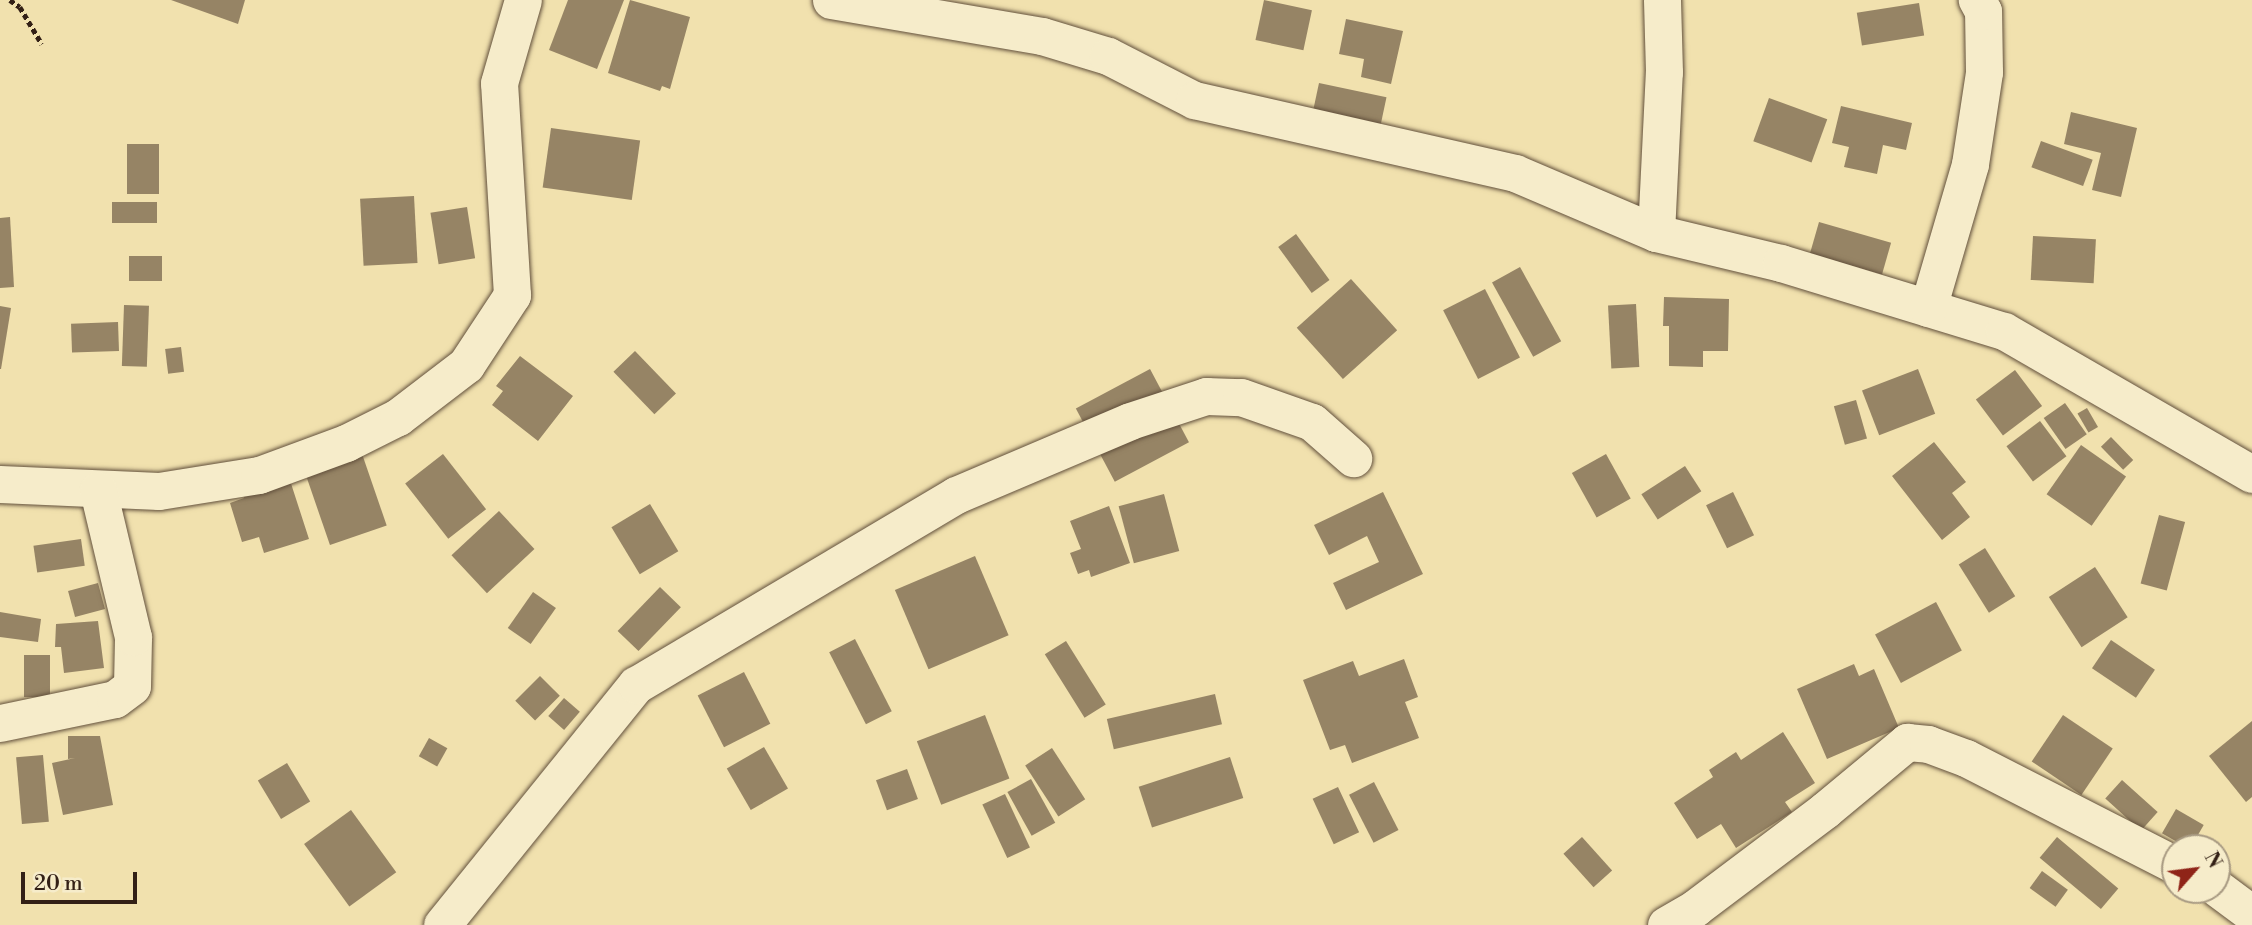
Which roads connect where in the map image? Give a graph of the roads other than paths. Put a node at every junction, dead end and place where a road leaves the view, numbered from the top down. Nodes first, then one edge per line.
1 (523, 0) edge
2 (831, 0) edge
3 (1662, 0) edge
4 (1977, 0) edge
5 (1656, 233) junction
6 (1928, 308) junction
7 (1353, 458) dead end
8 (2252, 474) edge
9 (0, 484) edge
10 (98, 490) junction
11 (0, 723) edge
12 (2161, 859) edge
13 (442, 925) edge
14 (1665, 925) edge

1 - 10 street
2 - 5 street
3 - 5 street
4 - 6 street
5 - 6 street
6 - 8 street
7 - 13 street
9 - 10 street
10 - 11 street
12 - 14 street

